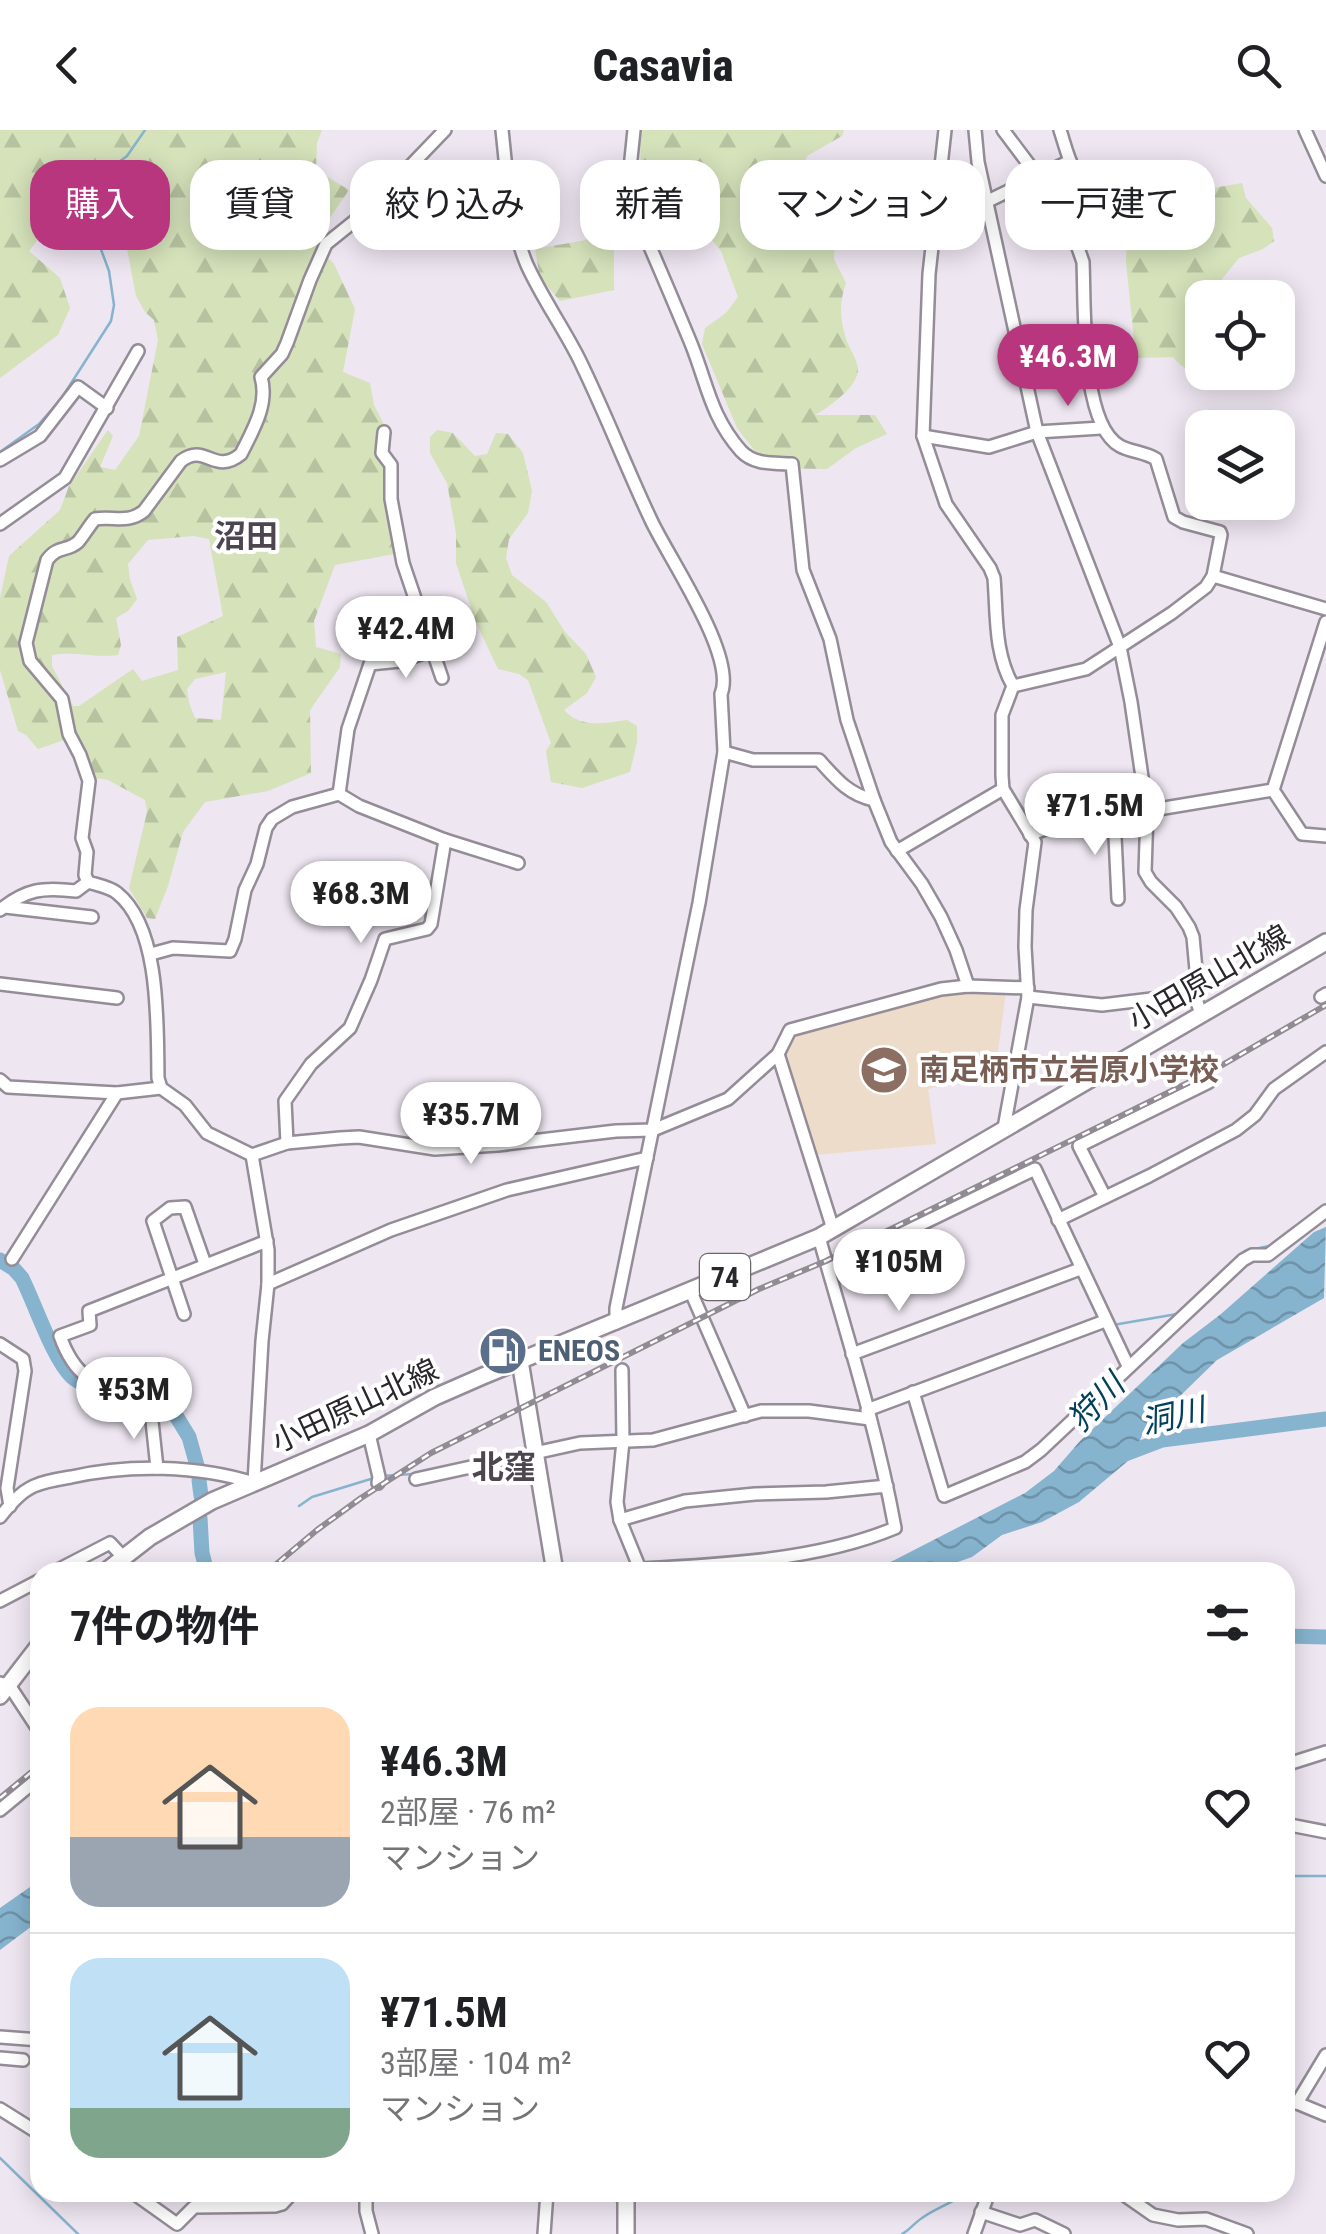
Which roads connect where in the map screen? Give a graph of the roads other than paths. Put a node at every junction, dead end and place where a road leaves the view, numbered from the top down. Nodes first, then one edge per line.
1 (445, 130) edge
2 (502, 130) edge
3 (634, 130) edge
4 (944, 130) edge
5 (975, 130) edge
6 (1002, 130) edge
7 (1060, 130) edge
8 (1305, 130) edge
9 (1024, 160) edge
10 (1069, 160) edge
11 (1326, 176) edge
12 (1005, 193) edge
13 (988, 201) junction
14 (1079, 250) edge
15 (138, 351) dead end
16 (108, 408) junction
17 (1101, 428) junction
18 (384, 432) dead end
19 (1037, 432) junction
20 (924, 436) junction
21 (0, 460) edge
22 (0, 524) edge
23 (1213, 576) junction
24 (1326, 608) edge
25 (1326, 622) edge
26 (1120, 647) junction
27 (433, 650) junction
28 (442, 678) dead end
29 (1013, 686) junction
30 (724, 752) junction
31 (1004, 789) junction
32 (1272, 790) junction
33 (339, 794) junction
34 (874, 800) junction
35 (1147, 811) junction
36 (1114, 816) junction
37 (1030, 834) junction
38 (1326, 836) edge
39 (445, 840) junction
40 (898, 851) junction
41 (518, 863) dead end
42 (88, 882) junction
43 (1118, 898) dead end
44 (2, 908) edge
45 (92, 917) dead end
46 (1326, 942) edge
47 (151, 954) junction
48 (0, 984) edge
49 (968, 986) junction
50 (1028, 993) junction
51 (117, 998) dead end
52 (1199, 1006) junction
53 (1326, 1052) edge
54 (778, 1054) junction
55 (1209, 1082) dead end
56 (1, 1083) edge
57 (161, 1088) junction
58 (116, 1093) junction
59 (1004, 1128) junction
60 (653, 1130) junction
61 (287, 1143) junction
62 (252, 1155) junction
63 (646, 1158) junction
64 (1105, 1197) junction
65 (1326, 1211) edge
66 (1058, 1220) junction
67 (826, 1233) junction
68 (266, 1241) junction
69 (12, 1258) dead end
70 (205, 1264) junction
71 (1080, 1269) junction
72 (828, 1270) junction
73 (173, 1276) junction
74 (268, 1284) junction
75 (691, 1292) junction
76 (184, 1314) dead end
77 (1105, 1321) junction
78 (616, 1323) junction
79 (0, 1344) edge
80 (852, 1354) junction
81 (520, 1361) junction
82 (1128, 1366) junction
83 (622, 1370) dead end
84 (913, 1392) junction
85 (869, 1414) junction
86 (745, 1416) junction
87 (369, 1434) junction
88 (624, 1441) junction
89 (537, 1453) junction
90 (157, 1468) junction
91 (416, 1478) dead end
92 (254, 1482) junction
93 (378, 1482) dead end
94 (887, 1486) junction
95 (4, 1487) edge
96 (10, 1506) junction
97 (0, 1517) edge
98 (620, 1520) junction
99 (124, 1557) junction
100 (73, 1562) edge
101 (118, 1562) edge
102 (553, 1562) edge
103 (637, 1562) edge
104 (743, 1562) edge
105 (30, 1585) edge
106 (0, 1600) edge
107 (30, 1656) edge
108 (3, 1688) edge
109 (30, 1720) edge
110 (1326, 1752) edge
111 (1295, 1761) edge
112 (30, 1785) edge
113 (0, 1810) edge
114 (1295, 1826) edge
115 (1326, 1832) edge
116 (0, 2036) edge
117 (30, 2039) edge
118 (1326, 2055) edge
119 (0, 2058) edge
120 (23, 2060) dead end
121 (1295, 2097) edge
122 (1295, 2103) edge
123 (0, 2109) edge
124 (1326, 2115) edge
125 (30, 2128) edge
126 (146, 2202) edge
127 (284, 2202) edge
128 (366, 2202) edge
129 (547, 2202) edge
130 (626, 2202) edge
131 (985, 2202) edge
132 (1135, 2202) edge
133 (981, 2212) junction
134 (372, 2234) edge
135 (544, 2234) edge
136 (626, 2234) edge
137 (974, 2234) edge
138 (1064, 2234) edge
139 (1247, 2234) edge

1 - 42 street
2 - 30 street
3 - 34 street
4 - 20 street
5 - 13 street
6 - 9 street
7 - 10 street
8 - 11 street
12 - 13 street
13 - 19 street
14 - 17 street
15 - 16 street
16 - 21 street
16 - 22 street
17 - 19 street
17 - 23 street
18 - 27 street
19 - 20 street
19 - 26 street
20 - 29 street
23 - 24 street
23 - 26 street
25 - 32 street
26 - 29 street
26 - 35 street
27 - 28 street
27 - 33 street
29 - 31 street
30 - 34 street
30 - 60 street
31 - 37 street
31 - 40 street
32 - 35 street
32 - 38 street
33 - 39 street
33 - 47 street
34 - 40 street
35 - 36 street
35 - 52 street
36 - 37 street
36 - 43 street
37 - 50 street
39 - 41 street
39 - 61 street
40 - 49 street
42 - 44 street
42 - 47 street
44 - 45 street
46 - 52 main road, 小田原山北線 / 74
47 - 57 street
48 - 51 street
49 - 50 street
49 - 54 street
50 - 52 street
50 - 59 street
52 - 59 main road, 小田原山北線 / 74
53 - 64 street
54 - 60 street
54 - 67 street
55 - 64 street
56 - 58 street
57 - 58 street
57 - 62 street
58 - 69 street
59 - 67 main road, 小田原山北線 / 74
60 - 61 street
60 - 63 street
61 - 62 street
62 - 68 street
63 - 74 street
63 - 78 street
64 - 66 street
65 - 82 street
66 - 71 street
66 - 72 street
67 - 72 street
67 - 75 main road, 小田原山北線 / 74
68 - 70 street
68 - 74 street
70 - 73 street
70 - 73 street
71 - 77 street
71 - 80 street
72 - 80 street
73 - 76 street
73 - 90 street
74 - 92 street
75 - 78 main road, 小田原山北線 / 74
75 - 86 street
77 - 82 street
77 - 84 street
78 - 81 main road, 小田原山北線 / 74
79 - 95 street
80 - 85 street
81 - 87 main road, 小田原山北線 / 74
81 - 89 main road
82 - 84 street
83 - 88 street
84 - 85 street
85 - 86 street
85 - 94 street
86 - 88 street
87 - 92 main road, 小田原山北線 / 74
87 - 93 street
88 - 89 street
88 - 98 street
89 - 91 street
89 - 102 main road
90 - 92 street
90 - 96 street
92 - 99 main road, 小田原山北線 / 74
94 - 98 street
94 - 104 street
95 - 96 street
96 - 97 street
98 - 103 street
99 - 100 street
99 - 101 main road, 小田原山北線 / 74
105 - 106 street
107 - 108 main road
108 - 109 street
110 - 111 street
112 - 113 street
114 - 115 street
116 - 117 street
118 - 121 street
119 - 120 street
122 - 124 street
123 - 125 street
126 - 127 street
128 - 134 street
129 - 135 street
130 - 136 main road
131 - 133 street
132 - 139 street
133 - 137 street
133 - 138 street

